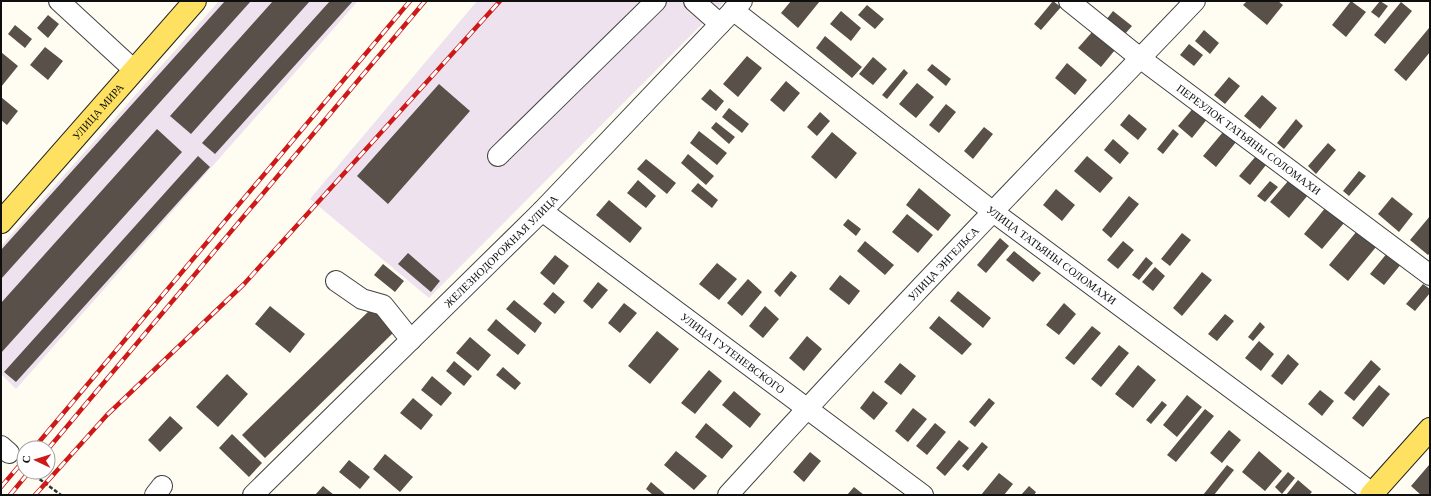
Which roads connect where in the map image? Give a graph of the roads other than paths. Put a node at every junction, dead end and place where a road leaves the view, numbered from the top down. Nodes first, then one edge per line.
1 (59, 1) edge
2 (194, 1) edge
3 (656, 1) edge
4 (694, 1) edge
5 (1069, 1) edge
6 (1195, 1) edge
7 (732, 12) edge
8 (1140, 58) junction
9 (134, 70) junction
10 (498, 156) dead end
11 (542, 211) junction
12 (992, 211) junction
13 (1, 222) edge
14 (1430, 275) edge
15 (336, 281) dead end
16 (411, 340) junction
17 (807, 408) junction
18 (1430, 429) edge
19 (1373, 494) edge
20 (253, 495) edge
21 (728, 495) edge
22 (923, 495) edge

1 - 9 street
2 - 9 main road, УЛИЦА МИРА
3 - 10 street
4 - 7 street, УЛИЦА ТАТЬЯНЫ СОЛОМАХИ
5 - 8 street, ПЕРЕУЛОК ТАТЬЯНЫ СОЛОМАХИ
6 - 8 street, УЛИЦА ЭНГЕЛЬСА
7 - 11 street, ЖЕЛЕЗНОДОРОЖНАЯ УЛИЦА
7 - 12 street, УЛИЦА ТАТЬЯНЫ СОЛОМАХИ
8 - 12 street, УЛИЦА ЭНГЕЛЬСА
8 - 14 street, ПЕРЕУЛОК ТАТЬЯНЫ СОЛОМАХИ
9 - 13 main road, УЛИЦА МИРА
11 - 16 street, ЖЕЛЕЗНОДОРОЖНАЯ УЛИЦА
11 - 17 street, УЛИЦА ГУТЕНЕВСКОГО
12 - 17 street, УЛИЦА ЭНГЕЛЬСА
12 - 19 street, УЛИЦА ТАТЬЯНЫ СОЛОМАХИ
15 - 16 street
16 - 20 street, ЖЕЛЕЗНОДОРОЖНАЯ УЛИЦА
17 - 21 street, УЛИЦА ЭНГЕЛЬСА
17 - 22 street, УЛИЦА ГУТЕНЕВСКОГО
18 - 19 main road

